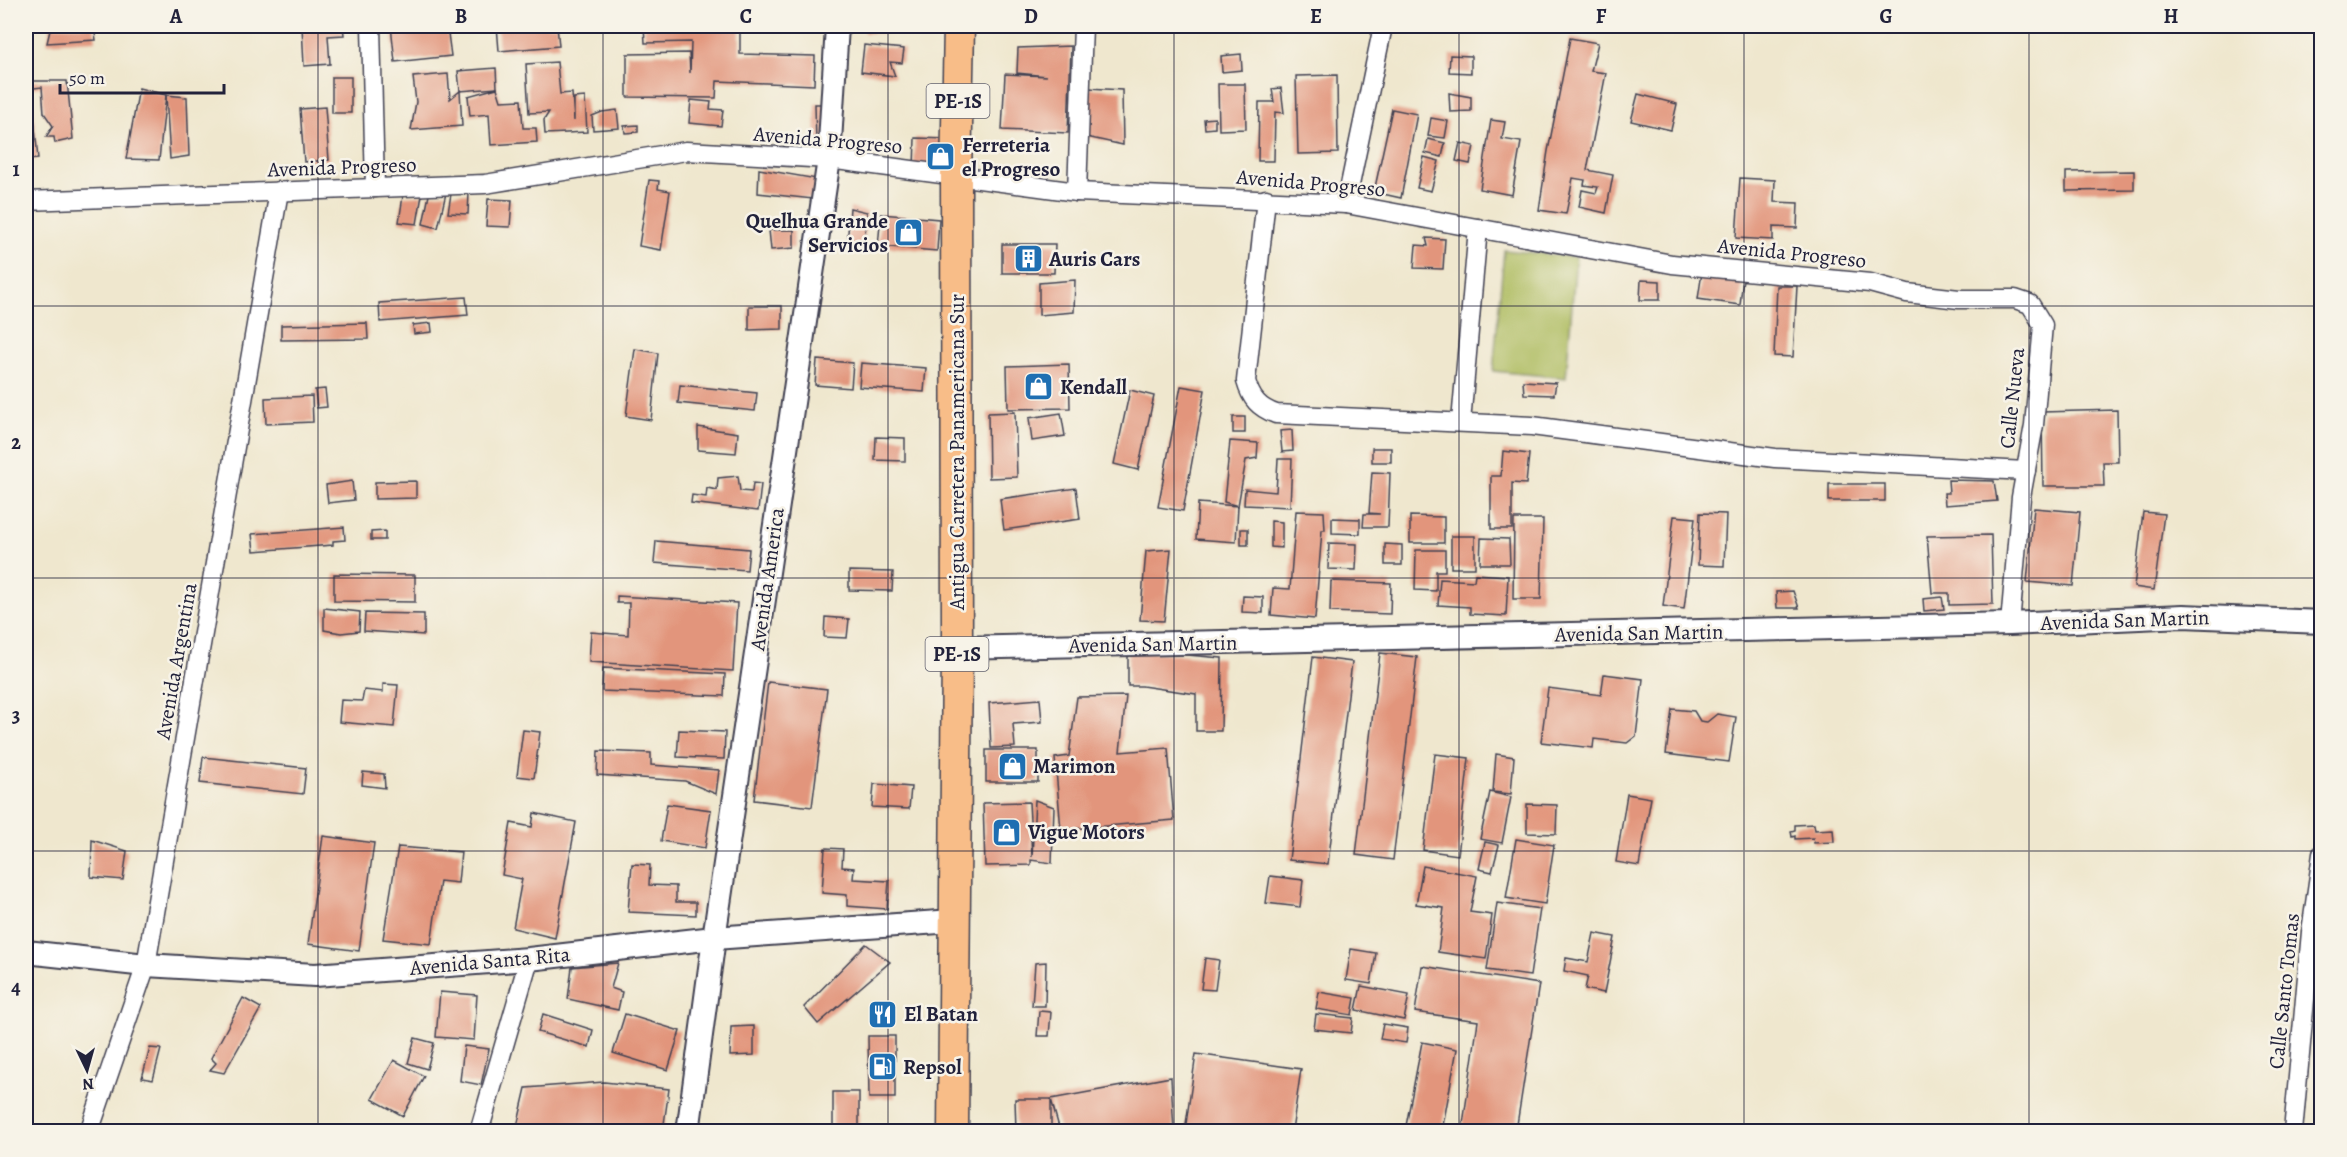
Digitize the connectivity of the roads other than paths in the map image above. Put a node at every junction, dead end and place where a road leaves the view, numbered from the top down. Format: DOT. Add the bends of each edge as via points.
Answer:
graph roads {
  1 [pos="371,26"];
  2 [pos="837,26"];
  3 [pos="959,26"];
  4 [pos="1083,26"];
  5 [pos="1383,26"];
  6 [pos="829,159"];
  7 [pos="956,176"];
  8 [pos="375,188"];
  9 [pos="279,192"];
  10 [pos="1077,192"];
  11 [pos="1266,200"];
  12 [pos="26,201"];
  13 [pos="1346,204"];
  14 [pos="1478,228"];
  15 [pos="1907,293"];
  16 [pos="1461,422"];
  17 [pos="2026,471"];
  18 [pos="2322,622"];
  19 [pos="2010,624"];
  20 [pos="957,648"];
  21 [pos="2322,855"];
  22 [pos="953,921"];
  23 [pos="714,938"];
  24 [pos="26,952"];
  25 [pos="529,959"];
  26 [pos="146,965"];
  27 [pos="89,1131"];
  28 [pos="479,1131"];
  29 [pos="688,1131"];
  30 [pos="953,1131"];
  31 [pos="2293,1131"];
  1 -- 8 [label="street"];
  2 -- 6 [label="street, Avenida America"];
  3 -- 7 [label="highway, Antigua Carretera Panamericana Sur / PE-1S"];
  4 -- 10 [label="street"];
  5 -- 13 [label="street"];
  6 -- 7 [label="street, Avenida Progreso"];
  6 -- 8 [label="street, Avenida Progreso" via="686,151 484,184"];
  6 -- 23 [label="street, Avenida America"];
  7 -- 10 [label="street, Avenida Progreso"];
  7 -- 20 [label="highway, Antigua Carretera Panamericana Sur / PE-1S"];
  8 -- 9 [label="street, Avenida Progreso"];
  9 -- 12 [label="street, Avenida Progreso"];
  9 -- 26 [label="street, Avenida Argentina"];
  10 -- 11 [label="street, Avenida Progreso"];
  11 -- 13 [label="street, Avenida Progreso"];
  11 -- 16 [label="street" via="1246,381 1256,403 1276,414"];
  13 -- 14 [label="street, Avenida Progreso"];
  14 -- 15 [label="street, Avenida Progreso" via="1672,264 1870,283"];
  14 -- 16 [label="street"];
  15 -- 17 [label="street, Calle Nueva" via="1959,299 2015,299 2030,304 2043,325"];
  16 -- 17 [label="street" via="1532,426 1775,458"];
  17 -- 19 [label="street, Calle Nueva"];
  18 -- 19 [label="street, Avenida San Martin" via="2183,616"];
  19 -- 20 [label="street, Avenida San Martin"];
  20 -- 22 [label="highway, Antigua Carretera Panamericana Sur / PE-1S"];
  21 -- 31 [label="street, Calle Santo Tomas"];
  22 -- 23 [label="street, Avenida Santa Rita"];
  22 -- 30 [label="highway, Antigua Carretera Panamericana Sur / PE-1S"];
  23 -- 25 [label="street, Avenida Santa Rita"];
  23 -- 29 [label="street, Avenida America"];
  24 -- 26 [label="street, Avenida Santa Rita"];
  25 -- 26 [label="street, Avenida Santa Rita" via="315,975"];
  25 -- 28 [label="street"];
  26 -- 27 [label="street, Avenida Argentina"];
}
